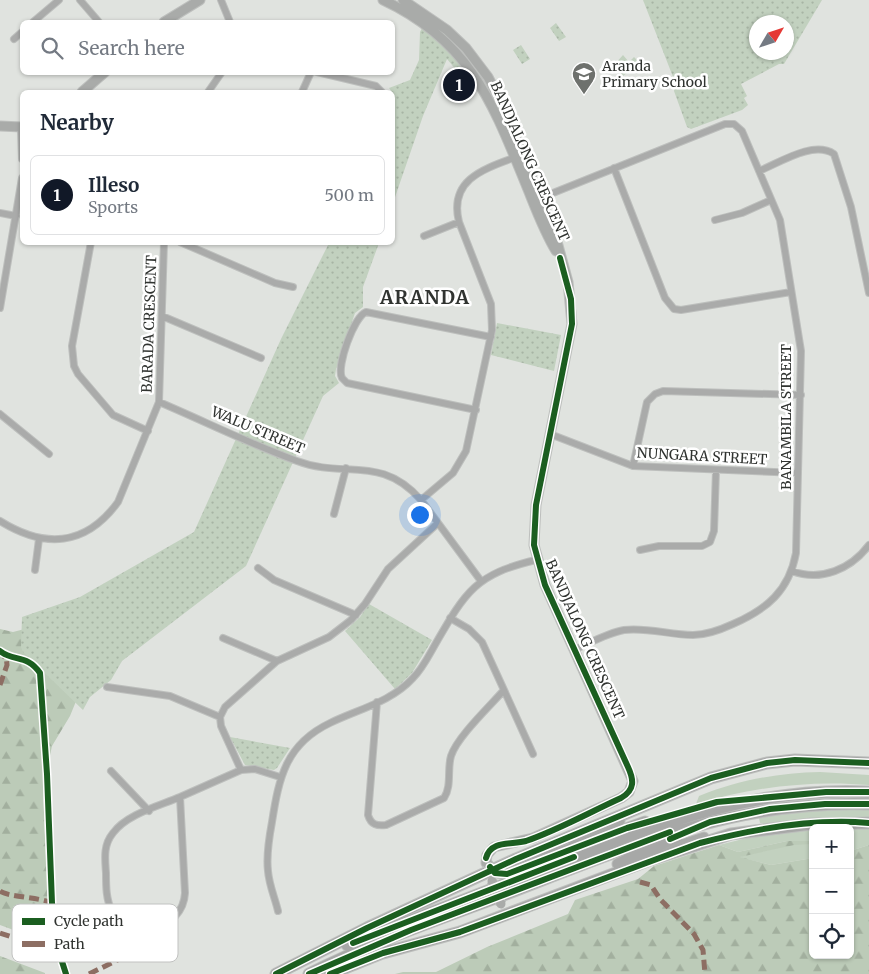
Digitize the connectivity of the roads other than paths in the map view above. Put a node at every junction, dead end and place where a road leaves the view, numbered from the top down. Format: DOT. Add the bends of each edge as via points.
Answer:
graph roads {
  1 [pos="59,0"];
  2 [pos="80,0"];
  3 [pos="200,0"];
  4 [pos="222,0"];
  5 [pos="403,0"];
  6 [pos="389,1"];
  7 [pos="35,20"];
  8 [pos="97,20"];
  9 [pos="167,20"];
  10 [pos="229,20"];
  11 [pos="20,34"];
  12 [pos="444,34"];
  13 [pos="14,39"];
  14 [pos="102,75"];
  15 [pos="220,75"];
  16 [pos="310,75"];
  17 [pos="329,75"];
  18 [pos="84,90"];
  19 [pos="209,90"];
  20 [pos="303,90"];
  21 [pos="379,90"];
  22 [pos="0,126"];
  23 [pos="20,127"];
  24 [pos="518,156"];
  25 [pos="614,168"];
  26 [pos="759,171"];
  27 [pos="20,191"];
  28 [pos="536,199"];
  29 [pos="771,200"];
  30 [pos="0,213"];
  31 [pos="16,216"];
  32 [pos="715,220"];
  33 [pos="459,222"];
  34 [pos="424,236"];
  35 [pos="90,245"];
  36 [pos="164,245"];
  37 [pos="187,245"];
  38 [pos="293,287"];
  39 [pos="791,292"];
  40 [pos="869,293"];
  41 [pos="1,295"];
  42 [pos="0,308"];
  43 [pos="162,316"];
  44 [pos="491,336"];
  45 [pos="261,358"];
  46 [pos="801,395"];
  47 [pos="159,402"];
  48 [pos="476,410"];
  49 [pos="0,414"];
  50 [pos="148,431"];
  51 [pos="550,434"];
  52 [pos="49,454"];
  53 [pos="633,466"];
  54 [pos="346,468"];
  55 [pos="716,470"];
  56 [pos="798,473"];
  57 [pos="421,500"];
  58 [pos="334,514"];
  59 [pos="0,521"];
  60 [pos="438,523"];
  61 [pos="40,539"];
  62 [pos="869,545"];
  63 [pos="640,550"];
  64 [pos="536,560"];
  65 [pos="258,568"];
  66 [pos="35,570"];
  67 [pos="792,571"];
  68 [pos="481,581"];
  69 [pos="356,615"];
  70 [pos="450,618"];
  71 [pos="223,638"];
  72 [pos="574,650"];
  73 [pos="277,661"];
  74 [pos="107,687"];
  75 [pos="504,690"];
  76 [pos="377,702"];
  77 [pos="220,716"];
  78 [pos="534,754"];
  79 [pos="868,763"];
  80 [pos="241,770"];
  81 [pos="111,771"];
  82 [pos="280,777"];
  83 [pos="711,778"];
  84 [pos="869,792"];
  85 [pos="180,797"];
  86 [pos="740,802"];
  87 [pos="869,804"];
  88 [pos="149,811"];
  89 [pos="710,822"];
  90 [pos="869,823"];
  91 [pos="731,834"];
  92 [pos="537,861"];
  93 [pos="493,876"];
  94 [pos="577,882"];
  95 [pos="110,904"];
  96 [pos="501,904"];
  97 [pos="278,911"];
  98 [pos="178,912"];
  99 [pos="383,953"];
  100 [pos="276,974"];
  101 [pos="285,974"];
  102 [pos="309,974"];
  103 [pos="330,974"];
  1 -- 7 [label="street"];
  2 -- 8 [label="street"];
  3 -- 9 [label="street"];
  4 -- 10 [label="street"];
  5 -- 12 [label="street, BANDJALONG CRESCENT"];
  6 -- 12 [label="street, BANDJALONG CRESCENT"];
  11 -- 13 [label="street"];
  12 -- 24 [label="street, BANDJALONG CRESCENT" via="455,44 484,89"];
  14 -- 18 [label="street"];
  15 -- 19 [label="street"];
  16 -- 20 [label="street"];
  17 -- 21 [label="street"];
  22 -- 23 [label="street"];
  24 -- 28 [label="street, BANDJALONG CRESCENT"];
  24 -- 33 [label="street" via="481,171 466,184 457,205"];
  25 -- 26 [label="street, BANAMBILA STREET" via="730,124 740,128"];
  25 -- 28 [label="street, BANAMBILA STREET"];
  25 -- 39 [label="street" via="665,298 674,308 681,310"];
  26 -- 29 [label="street, BANAMBILA STREET"];
  26 -- 40 [label="street" via="815,149 834,154 851,207"];
  27 -- 31 [label="street"];
  28 -- 51 [label="street, BANDJALONG CRESCENT" via="549,241 560,258 571,298 572,324"];
  29 -- 32 [label="street"];
  29 -- 39 [label="street, BANAMBILA STREET" via="780,220"];
  30 -- 31 [label="street"];
  31 -- 41 [label="street"];
  33 -- 34 [label="street"];
  33 -- 44 [label="street" via="491,304"];
  35 -- 50 [label="street" via="72,346 74,366 114,415"];
  36 -- 43 [label="street, BARADA CRESCENT"];
  37 -- 38 [label="street" via="275,283"];
  39 -- 46 [label="street, BANAMBILA STREET" via="801,351"];
  41 -- 42 [label="street"];
  43 -- 45 [label="street"];
  43 -- 47 [label="street, BARADA CRESCENT"];
  44 -- 48 [label="street"];
  44 -- 48 [label="street" via="366,312 356,320 340,366 342,378 347,383"];
  46 -- 53 [label="street" via="663,391 655,394 646,407"];
  46 -- 56 [label="street, BANAMBILA STREET"];
  47 -- 50 [label="street, BARADA CRESCENT"];
  47 -- 54 [label="street, WALU STREET" via="296,461"];
  48 -- 57 [label="street" via="461,462 444,482"];
  49 -- 52 [label="street"];
  50 -- 61 [label="street, BARADA CRESCENT" via="124,490 110,513 77,536"];
  51 -- 53 [label="street, NUNGARA STREET"];
  51 -- 64 [label="street, BANDJALONG CRESCENT" via="534,521"];
  53 -- 55 [label="street, NUNGARA STREET"];
  54 -- 57 [label="street, WALU STREET" via="377,471 390,476"];
  54 -- 58 [label="street"];
  55 -- 56 [label="street, NUNGARA STREET"];
  55 -- 63 [label="street" via="714,531 710,542 702,546 659,546"];
  56 -- 67 [label="street, BANAMBILA STREET" via="796,553"];
  57 -- 60 [label="street, WALU STREET"];
  59 -- 61 [label="street, BARADA CRESCENT" via="20,533"];
  60 -- 68 [label="street, WALU STREET"];
  60 -- 69 [label="street" via="388,569"];
  61 -- 66 [label="street"];
  62 -- 67 [label="street" via="857,559 836,571 814,575"];
  64 -- 68 [label="street" via="508,567"];
  64 -- 72 [label="street, BANDJALONG CRESCENT"];
  65 -- 69 [label="street" via="274,580"];
  67 -- 72 [label="street, BANAMBILA STREET" via="780,593 767,606 719,630 694,635 623,630"];
  68 -- 70 [label="street" via="463,598"];
  69 -- 73 [label="street" via="329,637"];
  70 -- 75 [label="street" via="482,642"];
  70 -- 76 [label="street" via="417,673 403,687"];
  71 -- 73 [label="street"];
  72 -- 93 [label="street, BANDJALONG CRESCENT, bridge" via="630,771 632,788 621,798 533,838 494,847 487,855"];
  73 -- 77 [label="street" via="225,706"];
  74 -- 77 [label="street" via="170,696"];
  75 -- 76 [label="street" via="454,749 444,798 378,826 370,821 368,815"];
  75 -- 78 [label="street"];
  76 -- 82 [label="street" via="331,722 307,737 293,753"];
  77 -- 80 [label="street" via="221,726"];
  79 -- 83 [label="highway" via="795,760 767,763"];
  80 -- 82 [label="street" via="255,769"];
  80 -- 85 [label="street"];
  81 -- 88 [label="street"];
  82 -- 97 [label="street" via="267,863"];
  83 -- 92 [label="street"];
  83 -- 100 [label="highway" via="510,862"];
  84 -- 86 [label="highway" via="794,794"];
  85 -- 88 [label="street"];
  85 -- 98 [label="street" via="185,897"];
  86 -- 92 [label="highway" via="717,802 648,821"];
  86 -- 101 [label="highway" via="643,830 339,948"];
  87 -- 89 [label="highway" via="785,806"];
  88 -- 95 [label="street" via="120,826 108,841 105,854"];
  89 -- 94 [label="highway"];
  89 -- 102 [label="highway" via="638,842 377,944"];
  90 -- 91 [label="highway" via="811,824"];
  91 -- 94 [label="street" via="720,832 678,845"];
  91 -- 99 [label="highway" via="650,860 460,932"];
  92 -- 93 [label="street" via="507,874"];
  93 -- 96 [label="street, BANDJALONG CRESCENT, bridge"];
  94 -- 96 [label="street" via="512,908"];
  96 -- 99 [label="highway" via="496,912 460,929"];
  99 -- 103 [label="highway"];
}
